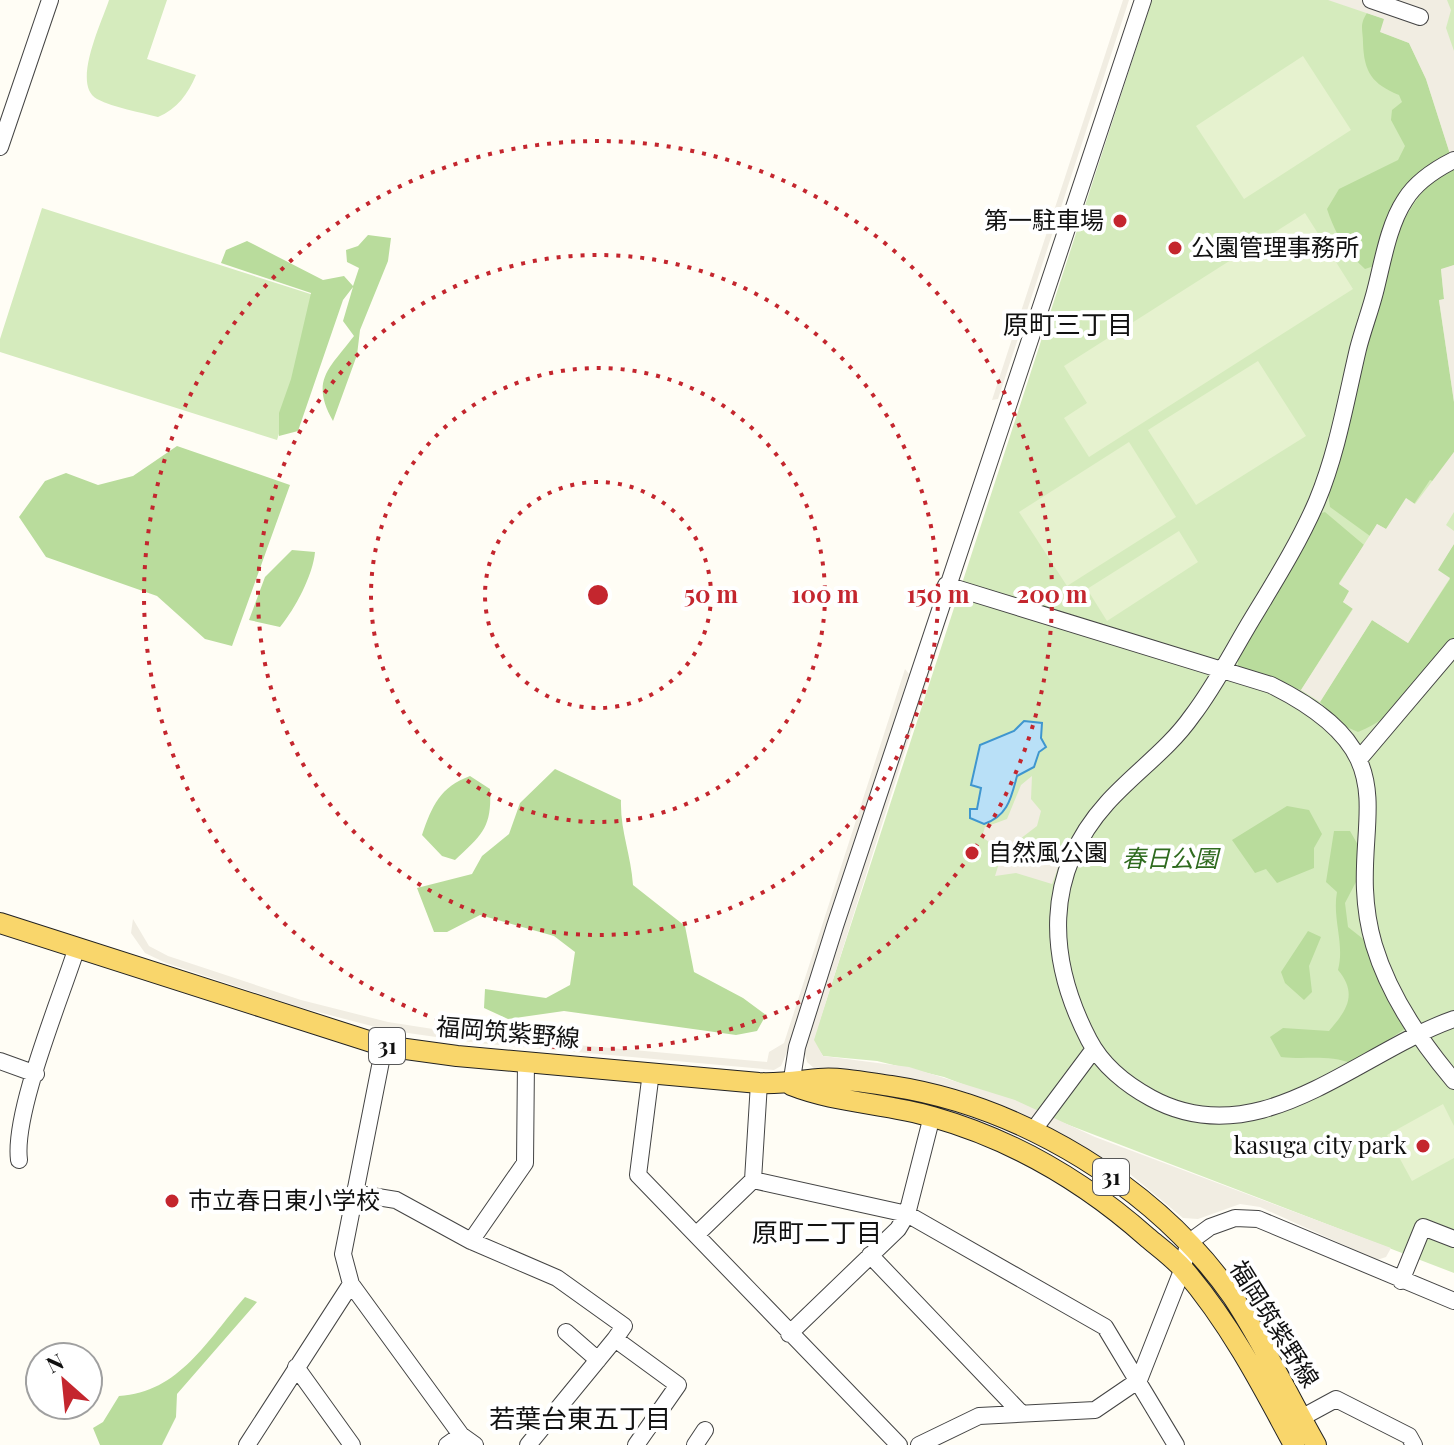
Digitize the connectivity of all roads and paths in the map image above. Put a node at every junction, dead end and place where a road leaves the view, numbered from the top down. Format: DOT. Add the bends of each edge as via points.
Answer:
graph roads {
  1 [pos="50,0"];
  2 [pos="1143,0"];
  3 [pos="1371,0"];
  4 [pos="1420,17"];
  5 [pos="0,147"];
  6 [pos="1454,160"];
  7 [pos="946,585"];
  8 [pos="1454,647"];
  9 [pos="1223,671"];
  10 [pos="1360,758"];
  11 [pos="0,923"];
  12 [pos="76,950"];
  13 [pos="1454,1019"];
  14 [pos="1416,1035"];
  15 [pos="384,1046"];
  16 [pos="1094,1049"];
  17 [pos="0,1061"];
  18 [pos="526,1061"];
  19 [pos="651,1072"];
  20 [pos="1451,1073"];
  21 [pos="36,1074"];
  22 [pos="759,1083"];
  23 [pos="791,1085"];
  24 [pos="932,1116"];
  25 [pos="1032,1132"];
  26 [pos="19,1160"];
  27 [pos="753,1180"];
  28 [pos="353,1193"];
  29 [pos="907,1214"];
  30 [pos="1454,1219"];
  31 [pos="696,1235"];
  32 [pos="1452,1238"];
  33 [pos="471,1241"];
  34 [pos="1188,1243"];
  35 [pos="870,1255"];
  36 [pos="1183,1268"];
  37 [pos="1401,1281"];
  38 [pos="351,1284"];
  39 [pos="1454,1301"];
  40 [pos="566,1332"];
  41 [pos="789,1334"];
  42 [pos="615,1339"];
  43 [pos="598,1360"];
  44 [pos="296,1367"];
  45 [pos="1139,1380"];
  46 [pos="1020,1412"];
  47 [pos="1301,1418"];
  48 [pos="705,1430"];
  49 [pos="461,1442"];
  50 [pos="247,1445"];
  51 [pos="352,1445"];
  52 [pos="528,1445"];
  53 [pos="636,1445"];
  54 [pos="695,1445"];
  55 [pos="899,1445"];
  56 [pos="919,1445"];
  57 [pos="1176,1445"];
  58 [pos="1294,1445"];
  59 [pos="1316,1445"];
  60 [pos="1414,1445"];
  1 -- 5 [label="street"];
  2 -- 7 [label="street"];
  3 -- 4 [label="street"];
  6 -- 9 [label="street" via="1434,170 1405,200 1382,259 1317,501"];
  7 -- 9 [label="street"];
  7 -- 23 [label="street" via="797,1047"];
  8 -- 10 [label="street"];
  9 -- 10 [label="street" via="1271,685 1307,703"];
  9 -- 16 [label="street" via="1192,717 1105,805 1067,866 1056,925 1072,1007"];
  10 -- 14 [label="street" via="1370,802 1366,893 1374,945"];
  11 -- 12 [label="main road, 福岡筑紫野線 / 31"];
  12 -- 15 [label="main road, 福岡筑紫野線 / 31"];
  12 -- 21 [label="street"];
  13 -- 14 [label="street"];
  14 -- 16 [label="street" via="1293,1101 1225,1115 1163,1105 1138,1091"];
  14 -- 20 [label="street"];
  15 -- 18 [label="main road, 福岡筑紫野線 / 31"];
  15 -- 28 [label="street"];
  16 -- 25 [label="street"];
  17 -- 21 [label="street"];
  18 -- 19 [label="main road, 福岡筑紫野線 / 31"];
  18 -- 33 [label="street" via="525,1163"];
  19 -- 22 [label="main road, 福岡筑紫野線 / 31"];
  19 -- 31 [label="street" via="638,1175"];
  21 -- 26 [label="street" via="22,1113"];
  22 -- 23 [label="main road, 福岡筑紫野線 / 31"];
  22 -- 27 [label="street"];
  23 -- 24 [label="main road, 福岡筑紫野線 / 31" via="815,1095"];
  23 -- 25 [label="main road, 福岡筑紫野線 / 31" via="820,1078 893,1087 947,1100"];
  24 -- 29 [label="street"];
  24 -- 36 [label="main road, 福岡筑紫野線 / 31" via="1021,1150 1064,1174 1113,1207"];
  25 -- 34 [label="main road, 福岡筑紫野線 / 31" via="1095,1164"];
  27 -- 29 [label="street"];
  27 -- 31 [label="street"];
  28 -- 33 [label="street" via="396,1200"];
  28 -- 38 [label="street" via="343,1254"];
  29 -- 35 [label="street"];
  29 -- 45 [label="street" via="1105,1327"];
  30 -- 32 [label="street"];
  31 -- 41 [label="street"];
  32 -- 37 [label="street" via="1423,1227"];
  33 -- 42 [label="street" via="557,1278 624,1326"];
  34 -- 36 [label="street"];
  34 -- 37 [label="street" via="1235,1218 1258,1219"];
  34 -- 47 [label="main road, 福岡筑紫野線 / 31" via="1238,1307"];
  35 -- 41 [label="street"];
  35 -- 46 [label="street"];
  36 -- 45 [label="street"];
  36 -- 58 [label="main road, 福岡筑紫野線 / 31" via="1233,1338"];
  37 -- 39 [label="street"];
  38 -- 44 [label="street"];
  38 -- 49 [label="street"];
  40 -- 43 [label="street"];
  41 -- 55 [label="street"];
  42 -- 43 [label="street"];
  42 -- 53 [label="street" via="678,1385"];
  43 -- 52 [label="street"];
  44 -- 50 [label="street"];
  44 -- 51 [label="street"];
  45 -- 46 [label="street" via="1095,1410"];
  45 -- 57 [label="street"];
  46 -- 56 [label="street" via="979,1416"];
  47 -- 59 [label="main road, 福岡筑紫野線 / 31"];
  47 -- 60 [label="street" via="1336,1399 1409,1436"];
  48 -- 54 [label="street"];
}
